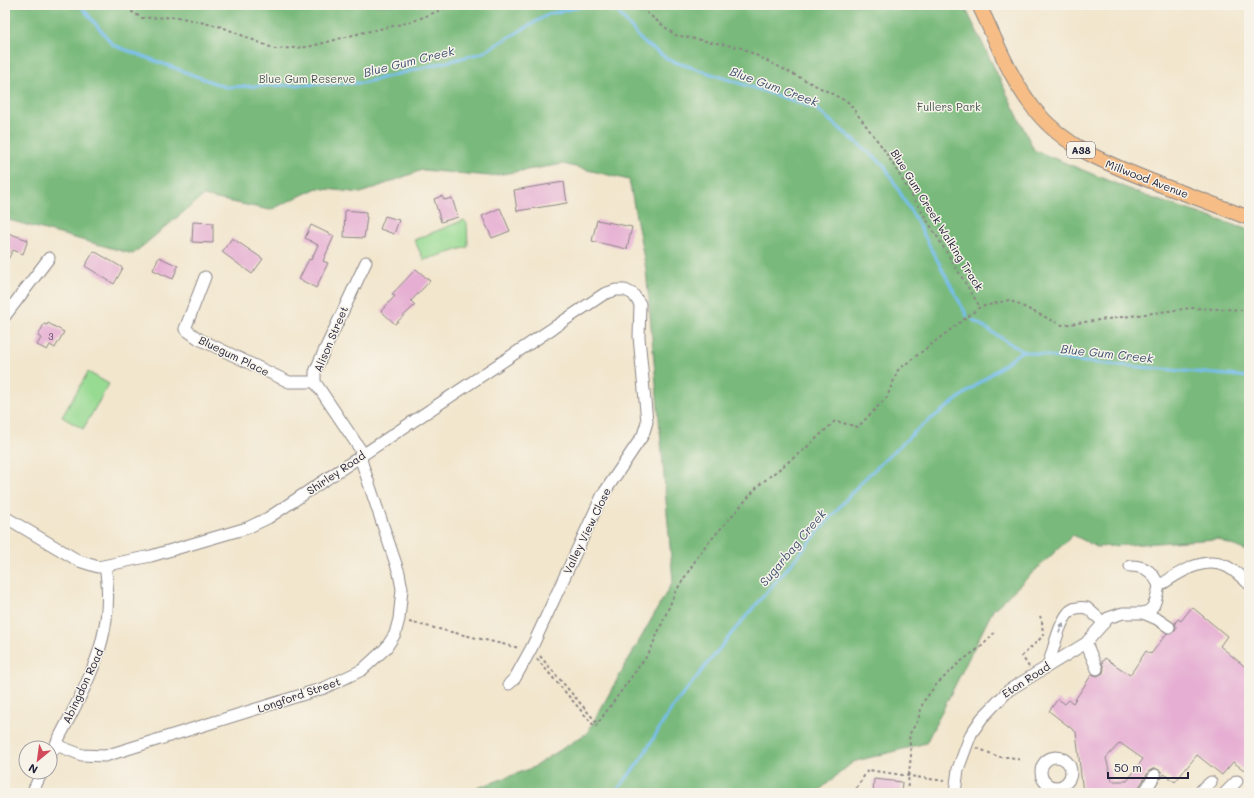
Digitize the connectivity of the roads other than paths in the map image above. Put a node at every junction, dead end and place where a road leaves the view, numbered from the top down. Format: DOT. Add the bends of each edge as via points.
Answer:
graph roads {
  1 [pos="979,5"];
  2 [pos="1249,218"];
  3 [pos="49,258"];
  4 [pos="366,262"];
  5 [pos="205,277"];
  6 [pos="640,304"];
  7 [pos="5,316"];
  8 [pos="315,382"];
  9 [pos="361,456"];
  10 [pos="5,517"];
  11 [pos="105,566"];
  12 [pos="1130,566"];
  13 [pos="1249,584"];
  14 [pos="1159,586"];
  15 [pos="1143,613"];
  16 [pos="1104,623"];
  17 [pos="1169,627"];
  18 [pos="1086,643"];
  19 [pos="1048,665"];
  20 [pos="1097,668"];
  21 [pos="509,684"];
  22 [pos="58,741"];
  23 [pos="58,746"];
  24 [pos="1155,775"];
  25 [pos="38,780"];
  26 [pos="1237,781"];
  27 [pos="1211,782"];
  28 [pos="32,793"];
  29 [pos="955,793"];
  30 [pos="1144,793"];
  31 [pos="1198,793"];
  32 [pos="1225,793"];
  1 -- 2 [label="main road, Millwood Avenue / A38" via="1025,97 1044,121 1067,141 1102,162"];
  3 -- 7 [label="street"];
  4 -- 8 [label="street, Alison Street" via="320,360 315,372"];
  5 -- 8 [label="street, Bluegum Place" via="185,330 289,382"];
  6 -- 9 [label="street, Shirley Road" via="633,294 625,290 604,294"];
  6 -- 21 [label="street, Valley View Close" via="639,337 647,408 643,436 602,496 531,649"];
  8 -- 9 [label="street, Alison Street" via="360,449"];
  9 -- 11 [label="street, Shirley Road" via="257,524 151,556"];
  9 -- 23 [label="street, Longford Street" via="399,573 402,602 395,634 368,666 344,680 302,696 105,756 82,755"];
  10 -- 11 [label="street, Shirley Road" via="85,564"];
  11 -- 22 [label="street, Abingdon Road" via="108,600 102,648"];
  12 -- 14 [label="street" via="1138,566 1151,572"];
  13 -- 14 [label="street" via="1224,565 1208,562 1174,576"];
  14 -- 15 [label="street" via="1154,605 1151,610"];
  15 -- 16 [label="street, Eton Road" via="1123,613 1108,618"];
  15 -- 17 [label="street, Eton Road"];
  16 -- 18 [label="street, Eton Road"];
  19 -- 16 [label="street, one-way" via="1061,627 1074,608 1087,608"];
  18 -- 19 [label="street, Eton Road"];
  18 -- 20 [label="street"];
  19 -- 29 [label="street, Eton Road" via="1008,690 982,718 967,744 958,769"];
  24 -- 30 [label="street"];
  25 -- 28 [label="street"];
  26 -- 32 [label="street"];
  27 -- 31 [label="street"];
}
